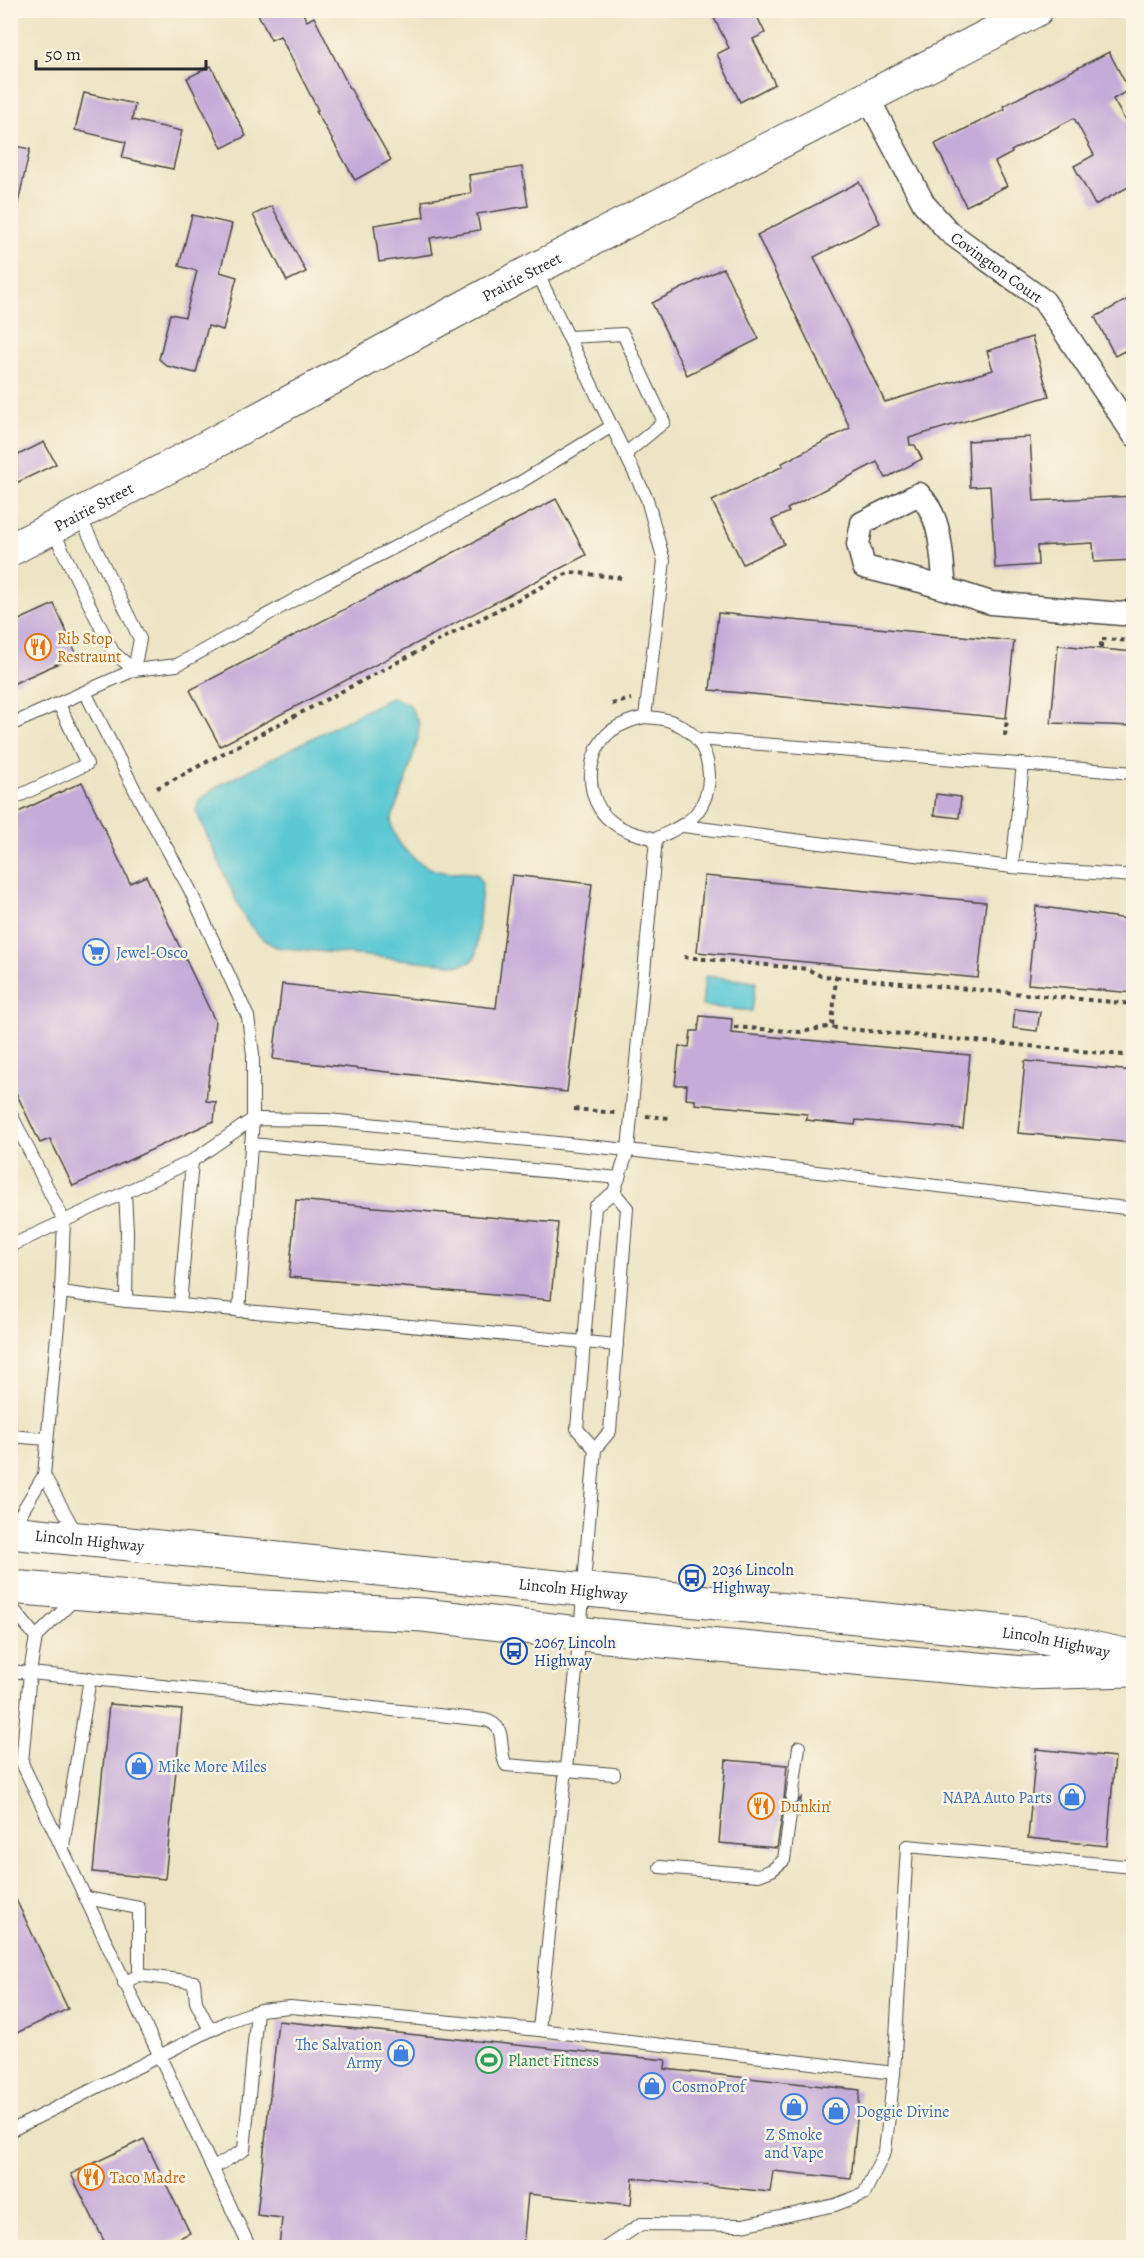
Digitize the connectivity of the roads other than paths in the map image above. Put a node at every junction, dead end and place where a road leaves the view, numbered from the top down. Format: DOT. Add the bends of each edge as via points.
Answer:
graph roads {
  1 [pos="1037,10"];
  2 [pos="867,96"];
  3 [pos="536,268"];
  4 [pos="569,337"];
  5 [pos="612,426"];
  6 [pos="1134,435"];
  7 [pos="625,454"];
  8 [pos="65,522"];
  9 [pos="10,550"];
  10 [pos="945,588"];
  11 [pos="1134,611"];
  12 [pos="134,670"];
  13 [pos="86,692"];
  14 [pos="59,704"];
  15 [pos="645,717"];
  16 [pos="10,725"];
  17 [pos="697,740"];
  18 [pos="1023,764"];
  19 [pos="1134,773"];
  20 [pos="10,800"];
  21 [pos="683,826"];
  22 [pos="656,839"];
  23 [pos="1012,867"];
  24 [pos="1134,876"];
  25 [pos="10,1112"];
  26 [pos="253,1119"];
  27 [pos="251,1144"];
  28 [pos="628,1150"];
  29 [pos="192,1161"];
  30 [pos="619,1178"];
  31 [pos="125,1192"];
  32 [pos="614,1192"];
  33 [pos="1134,1209"];
  34 [pos="64,1221"];
  35 [pos="10,1246"];
  36 [pos="61,1292"];
  37 [pos="126,1301"];
  38 [pos="180,1305"];
  39 [pos="239,1311"];
  40 [pos="585,1342"];
  41 [pos="617,1346"];
  42 [pos="10,1436"];
  43 [pos="47,1439"];
  44 [pos="595,1449"];
  45 [pos="44,1474"];
  46 [pos="10,1531"];
  47 [pos="79,1538"];
  48 [pos="10,1587"];
  49 [pos="583,1590"];
  50 [pos="80,1594"];
  51 [pos="10,1605"];
  52 [pos="579,1633"];
  53 [pos="36,1637"];
  54 [pos="1134,1657"];
  55 [pos="1134,1670"];
  56 [pos="10,1671"];
  57 [pos="30,1672"];
  58 [pos="90,1678"];
  59 [pos="799,1747"];
  60 [pos="16,1766"];
  61 [pos="565,1770"];
  62 [pos="614,1774"];
  63 [pos="792,1798"];
  64 [pos="790,1815"];
  65 [pos="63,1846"];
  66 [pos="660,1867"];
  67 [pos="1134,1867"];
  68 [pos="86,1898"];
  69 [pos="139,1975"];
  70 [pos="124,1983"];
  71 [pos="257,2011"];
  72 [pos="210,2030"];
  73 [pos="539,2030"];
  74 [pos="160,2056"];
  75 [pos="894,2073"];
  76 [pos="10,2131"];
  77 [pos="213,2168"];
  78 [pos="250,2247"];
  79 [pos="605,2247"];
  1 -- 2 [label="street, Prairie Street"];
  2 -- 3 [label="street, Prairie Street"];
  2 -- 6 [label="street, Covington Court" via="924,204 950,232 1044,301"];
  3 -- 4 [label="lane"];
  3 -- 8 [label="street, Prairie Street"];
  4 -- 5 [label="lane"];
  4 -- 7 [label="lane" via="622,334 664,422"];
  5 -- 7 [label="lane"];
  5 -- 12 [label="lane" via="516,485 321,585 177,665"];
  7 -- 15 [label="lane" via="647,499 664,561"];
  8 -- 9 [label="street, Prairie Street"];
  8 -- 12 [label="lane" via="113,652"];
  8 -- 12 [label="lane" via="140,639"];
  10 -- 10 [label="street" via="864,567 858,544 862,523 919,494 930,506 938,525"];
  10 -- 11 [label="street" via="991,603 1122,614"];
  12 -- 13 [label="lane"];
  13 -- 14 [label="lane"];
  13 -- 26 [label="lane" via="189,888 248,1017 253,1054"];
  14 -- 16 [label="lane"];
  14 -- 20 [label="lane" via="87,764"];
  15 -- 17 [label="lane" via="665,718 683,726"];
  15 -- 22 [label="lane" via="610,732 597,748 591,786 598,805 610,820 626,831"];
  17 -- 18 [label="lane"];
  17 -- 21 [label="lane" via="710,776 697,813"];
  18 -- 19 [label="lane"];
  18 -- 23 [label="lane"];
  21 -- 22 [label="lane"];
  21 -- 23 [label="lane"];
  22 -- 28 [label="lane"];
  23 -- 24 [label="lane"];
  25 -- 34 [label="lane"];
  26 -- 27 [label="lane"];
  26 -- 28 [label="lane" via="328,1120"];
  26 -- 29 [label="lane"];
  27 -- 30 [label="lane"];
  27 -- 39 [label="lane"];
  28 -- 30 [label="lane"];
  28 -- 33 [label="lane"];
  29 -- 31 [label="lane"];
  29 -- 38 [label="lane"];
  30 -- 32 [label="lane"];
  31 -- 34 [label="lane"];
  31 -- 37 [label="lane"];
  32 -- 40 [label="lane" via="595,1207"];
  32 -- 41 [label="lane" via="627,1208"];
  34 -- 35 [label="lane"];
  34 -- 36 [label="lane"];
  36 -- 37 [label="lane"];
  36 -- 43 [label="lane"];
  37 -- 38 [label="lane"];
  38 -- 39 [label="lane"];
  39 -- 40 [label="lane"];
  40 -- 41 [label="lane"];
  40 -- 44 [label="lane" via="577,1429"];
  41 -- 44 [label="lane" via="610,1431"];
  42 -- 43 [label="lane"];
  43 -- 45 [label="lane"];
  44 -- 49 [label="lane"];
  45 -- 46 [label="lane"];
  45 -- 47 [label="lane"];
  46 -- 47 [label="main road, Lincoln Highway"];
  47 -- 49 [label="main road, Lincoln Highway"];
  48 -- 50 [label="main road, Lincoln Highway"];
  49 -- 52 [label="lane"];
  49 -- 54 [label="main road, Lincoln Highway" via="1026,1634"];
  50 -- 52 [label="main road, Lincoln Highway" via="423,1615"];
  50 -- 53 [label="lane"];
  51 -- 53 [label="lane"];
  52 -- 55 [label="main road, Lincoln Highway" via="1023,1673"];
  52 -- 61 [label="lane"];
  53 -- 57 [label="lane"];
  56 -- 57 [label="lane"];
  57 -- 58 [label="lane"];
  57 -- 60 [label="lane"];
  58 -- 61 [label="lane" via="485,1720 495,1724 501,1733 506,1764"];
  58 -- 65 [label="lane"];
  59 -- 63 [label="lane"];
  60 -- 65 [label="lane"];
  61 -- 62 [label="lane"];
  61 -- 73 [label="lane"];
  64 -- 66 [label="lane" via="784,1860 772,1870 759,1875"];
  65 -- 68 [label="lane"];
  67 -- 75 [label="lane" via="907,1846"];
  68 -- 69 [label="lane" via="139,1908"];
  68 -- 70 [label="lane"];
  69 -- 70 [label="lane"];
  69 -- 72 [label="lane" via="194,1982 196,2002"];
  70 -- 74 [label="lane"];
  71 -- 72 [label="lane"];
  71 -- 73 [label="lane" via="290,2007"];
  71 -- 77 [label="lane" via="244,2150"];
  72 -- 74 [label="lane"];
  73 -- 75 [label="lane"];
  74 -- 76 [label="lane"];
  74 -- 77 [label="lane"];
  75 -- 79 [label="lane" via="885,2151 864,2194 835,2205 743,2225 641,2224"];
  77 -- 78 [label="lane"];
}
